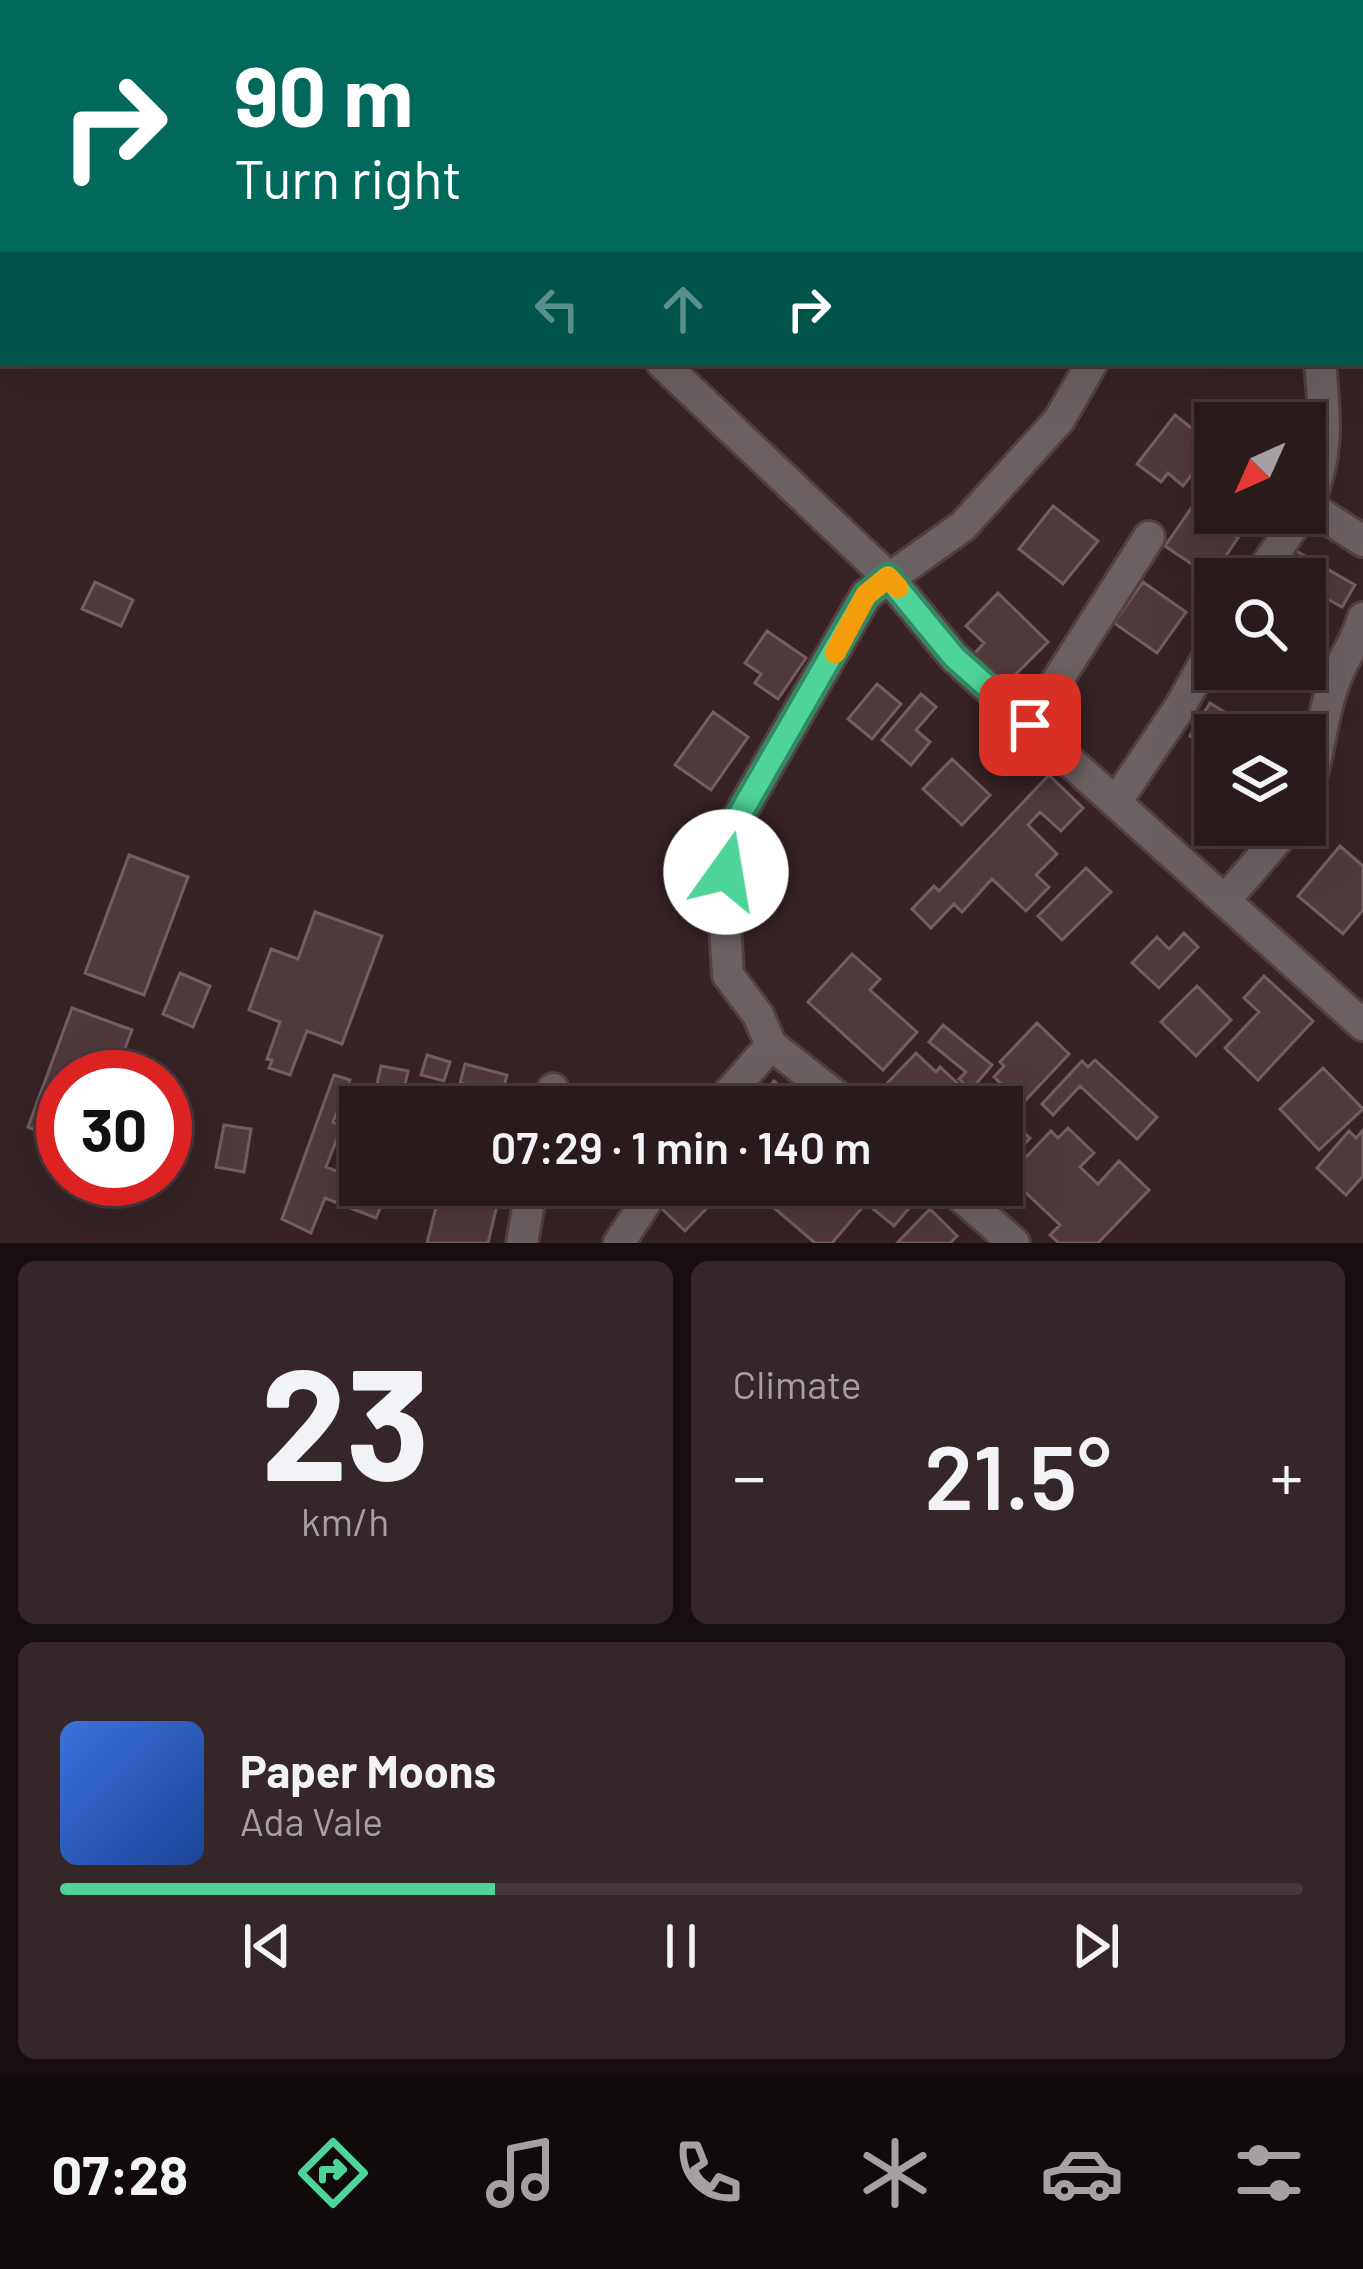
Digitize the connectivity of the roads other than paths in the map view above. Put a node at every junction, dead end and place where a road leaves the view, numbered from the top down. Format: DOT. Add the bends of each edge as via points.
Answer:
graph roads {
  1 [pos="665,366"];
  2 [pos="1090,366"];
  3 [pos="1319,366"];
  4 [pos="1324,402"];
  5 [pos="1326,521"];
  6 [pos="1149,537"];
  7 [pos="1363,542"];
  8 [pos="888,577"];
  9 [pos="1363,617"];
  10 [pos="1194,682"];
  11 [pos="1326,722"];
  12 [pos="1030,725"];
  13 [pos="1116,802"];
  14 [pos="1272,846"];
  15 [pos="1225,900"];
  16 [pos="1363,1025"];
  17 [pos="771,1046"];
  18 [pos="736,1086"];
  19 [pos="823,1086"];
  20 [pos="528,1206"];
  21 [pos="643,1206"];
  22 [pos="972,1206"];
  23 [pos="522,1243"];
  24 [pos="619,1243"];
  25 [pos="1014,1243"];
  1 -- 8 [label="street"];
  2 -- 8 [label="street" via="1059,420 964,526"];
  3 -- 4 [label="street"];
  5 -- 7 [label="street"];
  6 -- 12 [label="street"];
  8 -- 12 [label="street" via="954,657"];
  8 -- 17 [label="street" via="866,595 728,835 728,975"];
  9 -- 11 [label="street" via="1335,678"];
  10 -- 13 [label="street"];
  12 -- 13 [label="street"];
  13 -- 15 [label="street"];
  14 -- 15 [label="street"];
  15 -- 16 [label="street"];
  17 -- 18 [label="street"];
  17 -- 19 [label="street"];
  20 -- 23 [label="street"];
  21 -- 24 [label="street"];
  22 -- 25 [label="street"];
}
